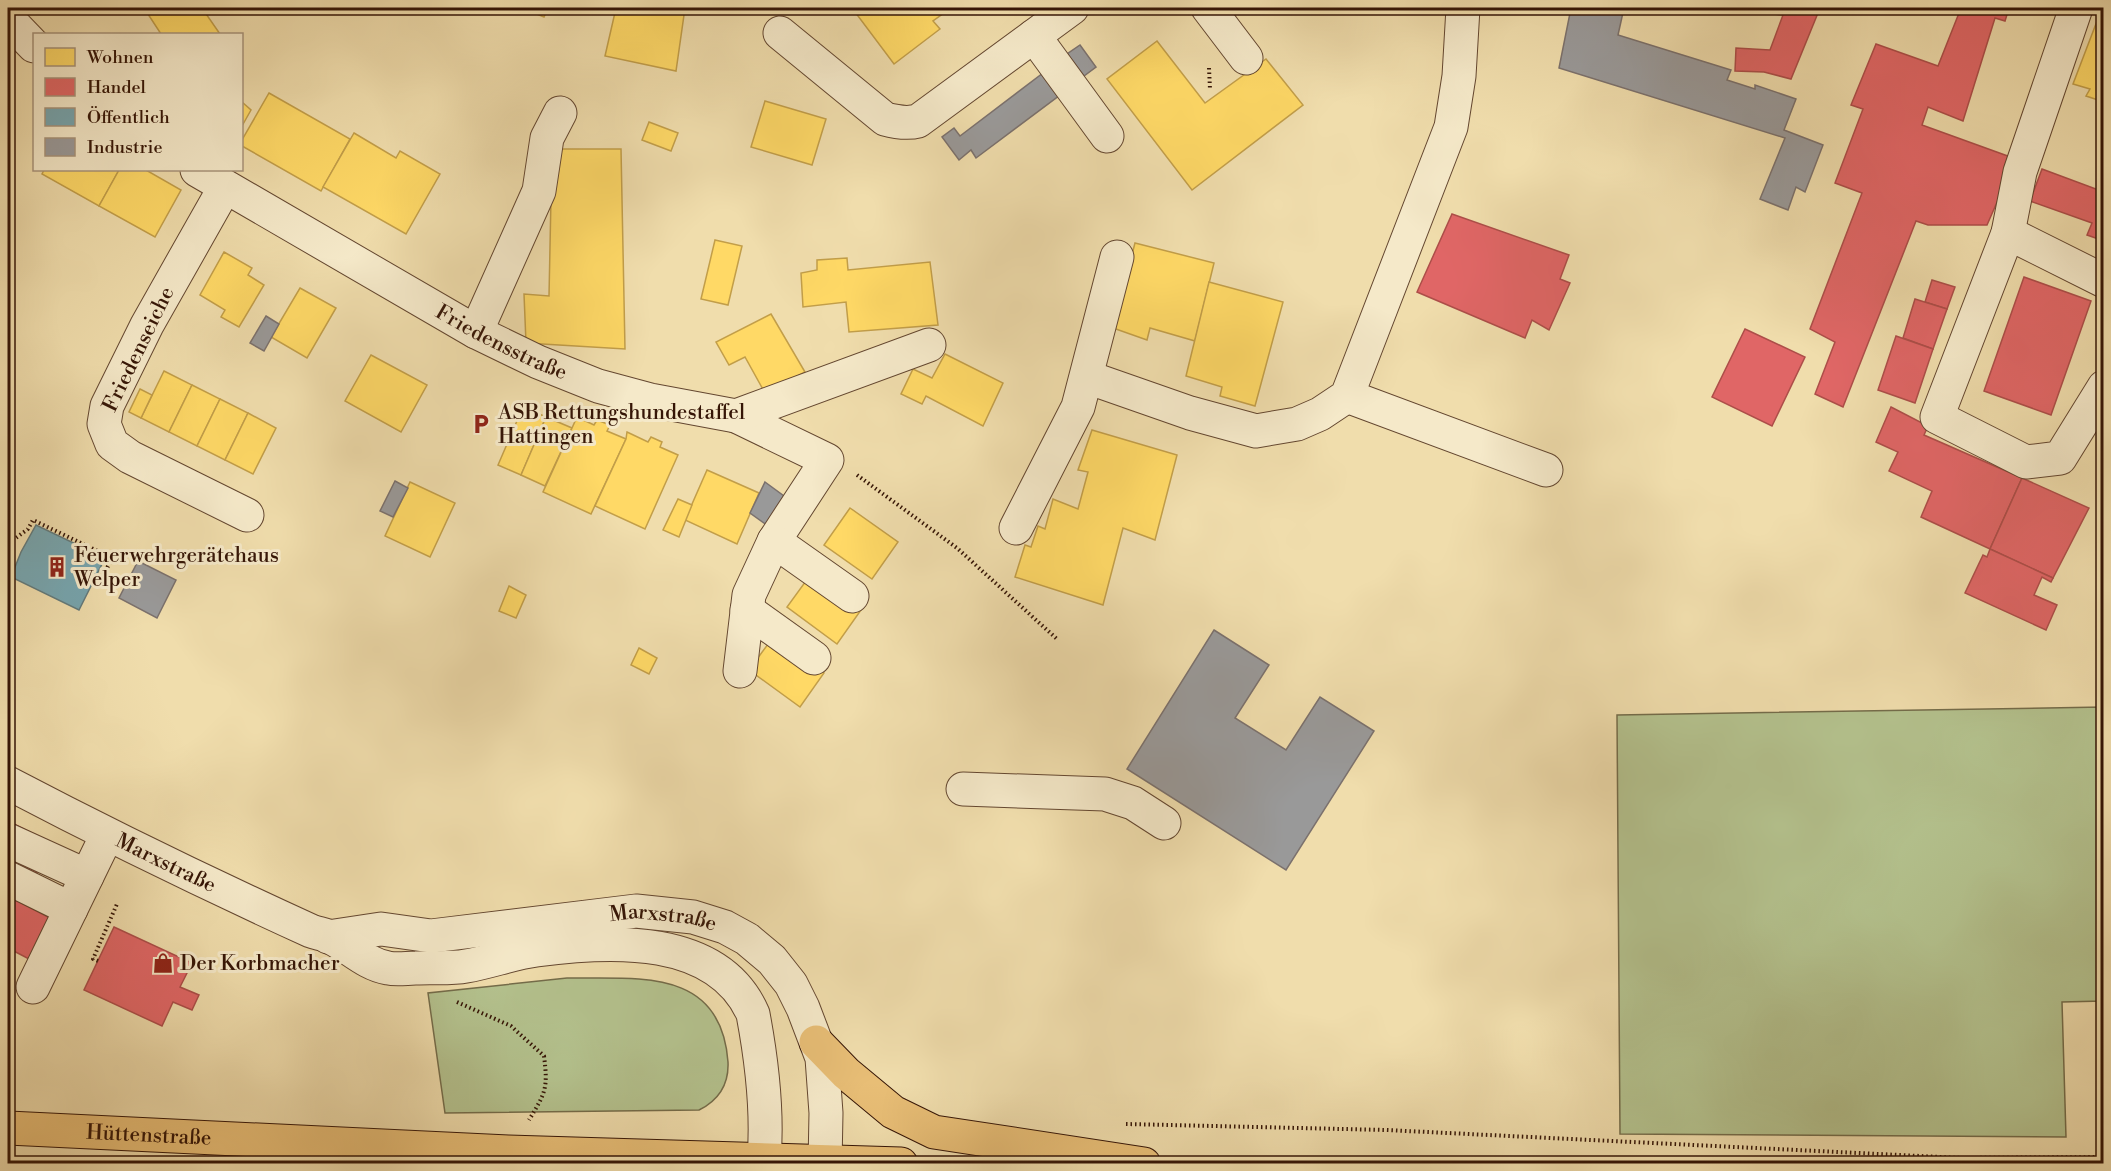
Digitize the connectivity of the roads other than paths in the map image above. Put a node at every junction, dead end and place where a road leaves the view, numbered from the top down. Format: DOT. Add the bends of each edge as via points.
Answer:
graph roads {
  1 [pos="1072,8"];
  2 [pos="1208,8"];
  3 [pos="1463,8"];
  4 [pos="2076,8"];
  5 [pos="8,19"];
  6 [pos="780,33"];
  7 [pos="1034,36"];
  8 [pos="33,45"];
  9 [pos="1246,57"];
  10 [pos="560,113"];
  11 [pos="1107,136"];
  12 [pos="199,171"];
  13 [pos="225,187"];
  14 [pos="2008,232"];
  15 [pos="1117,257"];
  16 [pos="2103,281"];
  17 [pos="476,332"];
  18 [pos="929,345"];
  19 [pos="1087,377"];
  20 [pos="2103,387"];
  21 [pos="1347,396"];
  22 [pos="736,416"];
  23 [pos="1546,470"];
  24 [pos="247,514"];
  25 [pos="1016,528"];
  26 [pos="774,541"];
  27 [pos="852,596"];
  28 [pos="747,610"];
  29 [pos="814,657"];
  30 [pos="740,670"];
  31 [pos="8,783"];
  32 [pos="963,789"];
  33 [pos="1164,823"];
  34 [pos="107,835"];
  35 [pos="8,840"];
  36 [pos="87,876"];
  37 [pos="8,878"];
  38 [pos="70,909"];
  39 [pos="328,936"];
  40 [pos="33,987"];
  41 [pos="816,1042"];
  42 [pos="8,1128"];
  43 [pos="766,1162"];
  44 [pos="825,1163"];
  45 [pos="901,1164"];
  46 [pos="1144,1164"];
  1 -- 7 [label="street"];
  2 -- 9 [label="street"];
  3 -- 21 [label="street" via="1460,76 1451,128"];
  4 -- 14 [label="street" via="2020,172"];
  5 -- 8 [label="street"];
  6 -- 7 [label="street" via="885,119 911,123"];
  7 -- 11 [label="street"];
  10 -- 17 [label="street" via="547,138 539,191"];
  12 -- 13 [label="street, Friedensstraße"];
  13 -- 17 [label="street, Friedensstraße"];
  13 -- 24 [label="street, Friedenseiche" via="147,324 107,406 104,424 112,444 130,457"];
  14 -- 16 [label="street"];
  14 -- 20 [label="street" via="1937,417 2026,462 2060,458"];
  15 -- 19 [label="street"];
  17 -- 22 [label="street, Friedensstraße" via="598,386"];
  18 -- 22 [label="street"];
  19 -- 21 [label="street" via="1256,430 1297,424"];
  19 -- 25 [label="street" via="1078,407"];
  21 -- 23 [label="street"];
  22 -- 26 [label="street, Friedensstraße" via="827,460"];
  26 -- 27 [label="street"];
  26 -- 28 [label="street" via="749,595"];
  28 -- 29 [label="street"];
  28 -- 30 [label="street"];
  31 -- 34 [label="street, Marxstraße"];
  32 -- 33 [label="street" via="1105,794 1133,803"];
  34 -- 36 [label="street"];
  34 -- 39 [label="street, Marxstraße"];
  35 -- 36 [label="street"];
  36 -- 38 [label="street"];
  37 -- 38 [label="street"];
  38 -- 40 [label="street"];
  39 -- 41 [label="street, Marxstraße" via="381,929 430,936 636,911 693,917 736,932 772,960 797,994"];
  39 -- 43 [label="street, Marxstraße" via="389,969 464,966 536,950 590,945 648,945 705,962 728,978 753,1014 764,1080"];
  41 -- 44 [label="street, Marxstraße" via="823,1069"];
  41 -- 46 [label="main road" via="893,1112 934,1132"];
  42 -- 43 [label="main road, Hüttenstraße"];
  43 -- 44 [label="main road, Hüttenstraße"];
  44 -- 45 [label="main road, Hüttenstraße"];
}
